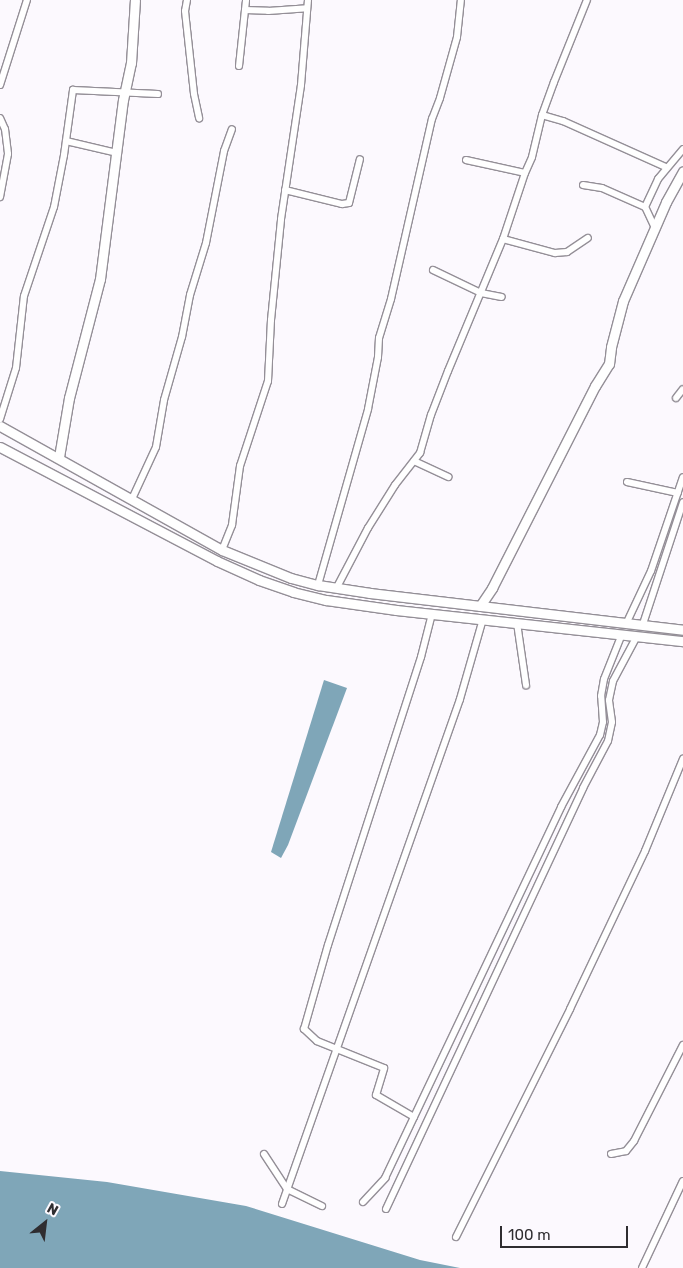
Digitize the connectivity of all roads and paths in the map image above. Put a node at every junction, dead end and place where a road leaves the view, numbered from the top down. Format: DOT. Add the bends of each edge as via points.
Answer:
graph roads {
  1 [pos="27,0"];
  2 [pos="135,0"];
  3 [pos="187,0"];
  4 [pos="246,0"];
  5 [pos="308,0"];
  6 [pos="462,0"];
  7 [pos="587,0"];
  8 [pos="307,8"];
  9 [pos="245,10"];
  10 [pos="239,66"];
  11 [pos="0,85"];
  12 [pos="125,92"];
  13 [pos="158,94"];
  14 [pos="542,115"];
  15 [pos="0,118"];
  16 [pos="199,118"];
  17 [pos="232,129"];
  18 [pos="66,142"];
  19 [pos="683,149"];
  20 [pos="117,153"];
  21 [pos="360,159"];
  22 [pos="466,160"];
  23 [pos="666,167"];
  24 [pos="683,171"];
  25 [pos="525,173"];
  26 [pos="583,184"];
  27 [pos="285,190"];
  28 [pos="0,197"];
  29 [pos="645,206"];
  30 [pos="655,228"];
  31 [pos="588,238"];
  32 [pos="503,239"];
  33 [pos="433,270"];
  34 [pos="481,293"];
  35 [pos="502,297"];
  36 [pos="683,389"];
  37 [pos="676,398"];
  38 [pos="0,419"];
  39 [pos="0,426"];
  40 [pos="0,447"];
  41 [pos="59,457"];
  42 [pos="414,461"];
  43 [pos="89,474"];
  44 [pos="448,477"];
  45 [pos="683,477"];
  46 [pos="627,482"];
  47 [pos="80,490"];
  48 [pos="678,493"];
  49 [pos="132,498"];
  50 [pos="683,502"];
  51 [pos="222,550"];
  52 [pos="318,585"];
  53 [pos="337,587"];
  54 [pos="480,606"];
  55 [pos="432,614"];
  56 [pos="483,619"];
  57 [pos="627,622"];
  58 [pos="516,623"];
  59 [pos="643,624"];
  60 [pos="683,630"];
  61 [pos="622,634"];
  62 [pos="637,636"];
  63 [pos="683,641"];
  64 [pos="526,685"];
  65 [pos="683,759"];
  66 [pos="683,1045"];
  67 [pos="336,1048"];
  68 [pos="414,1118"];
  69 [pos="264,1154"];
  70 [pos="611,1154"];
  71 [pos="683,1181"];
  72 [pos="287,1189"];
  73 [pos="363,1202"];
  74 [pos="282,1204"];
  75 [pos="322,1206"];
  76 [pos="386,1209"];
  77 [pos="456,1237"];
  78 [pos="642,1268"];
  1 -- 11 [label="street"];
  2 -- 12 [label="main road" via="131,63"];
  3 -- 16 [label="street" via="185,11"];
  4 -- 9 [label="street"];
  5 -- 8 [label="street"];
  6 -- 52 [label="street" via="457,37 432,119 379,338 368,409"];
  7 -- 14 [label="street"];
  8 -- 9 [label="street"];
  8 -- 27 [label="street" via="301,85"];
  9 -- 10 [label="street"];
  12 -- 13 [label="street"];
  12 -- 18 [label="street" via="73,90"];
  12 -- 20 [label="main road"];
  14 -- 23 [label="street" via="563,121"];
  14 -- 25 [label="street"];
  15 -- 28 [label="street" via="8,154"];
  17 -- 49 [label="street" via="224,150 206,243 164,400 156,447"];
  18 -- 20 [label="street"];
  18 -- 38 [label="street" via="54,208 24,296 16,368"];
  19 -- 23 [label="street"];
  20 -- 41 [label="main road" via="100,279 69,398"];
  21 -- 27 [label="street" via="349,203"];
  22 -- 25 [label="street"];
  23 -- 29 [label="street"];
  24 -- 30 [label="main road"];
  25 -- 32 [label="street"];
  26 -- 29 [label="street" via="602,188"];
  27 -- 51 [label="street" via="268,381 240,466 232,525"];
  29 -- 30 [label="street"];
  30 -- 54 [label="main road" via="623,301 610,347 609,364"];
  31 -- 32 [label="street" via="567,252 554,253"];
  32 -- 34 [label="street"];
  33 -- 34 [label="street"];
  34 -- 35 [label="street"];
  34 -- 42 [label="street" via="431,415 420,454"];
  36 -- 37 [label="street"];
  39 -- 41 [label="main road"];
  40 -- 47 [label="main road"];
  41 -- 43 [label="main road"];
  42 -- 44 [label="street"];
  42 -- 53 [label="street" via="364,534"];
  43 -- 47 [label="main road"];
  43 -- 49 [label="main road"];
  45 -- 48 [label="street"];
  46 -- 48 [label="street"];
  47 -- 55 [label="main road" via="259,580 326,600"];
  48 -- 57 [label="street" via="648,579"];
  49 -- 51 [label="main road"];
  50 -- 59 [label="street"];
  51 -- 52 [label="main road" via="291,578"];
  52 -- 53 [label="main road"];
  53 -- 54 [label="main road"];
  54 -- 57 [label="main road"];
  55 -- 56 [label="main road"];
  55 -- 67 [label="street" via="304,1029 317,1041"];
  56 -- 58 [label="main road"];
  56 -- 67 [label="street" via="460,699"];
  57 -- 59 [label="main road"];
  58 -- 61 [label="main road"];
  58 -- 64 [label="street"];
  59 -- 60 [label="main road"];
  61 -- 62 [label="main road"];
  61 -- 68 [label="street" via="604,679 600,735 561,808"];
  62 -- 63 [label="main road"];
  62 -- 76 [label="street" via="613,681 608,741"];
  65 -- 77 [label="street" via="646,851"];
  66 -- 70 [label="street" via="634,1142 626,1151"];
  67 -- 68 [label="street" via="384,1068 376,1095"];
  67 -- 72 [label="street"];
  68 -- 73 [label="street" via="385,1178"];
  69 -- 72 [label="street"];
  71 -- 78 [label="street"];
  72 -- 74 [label="street"];
  72 -- 75 [label="street"];
}
